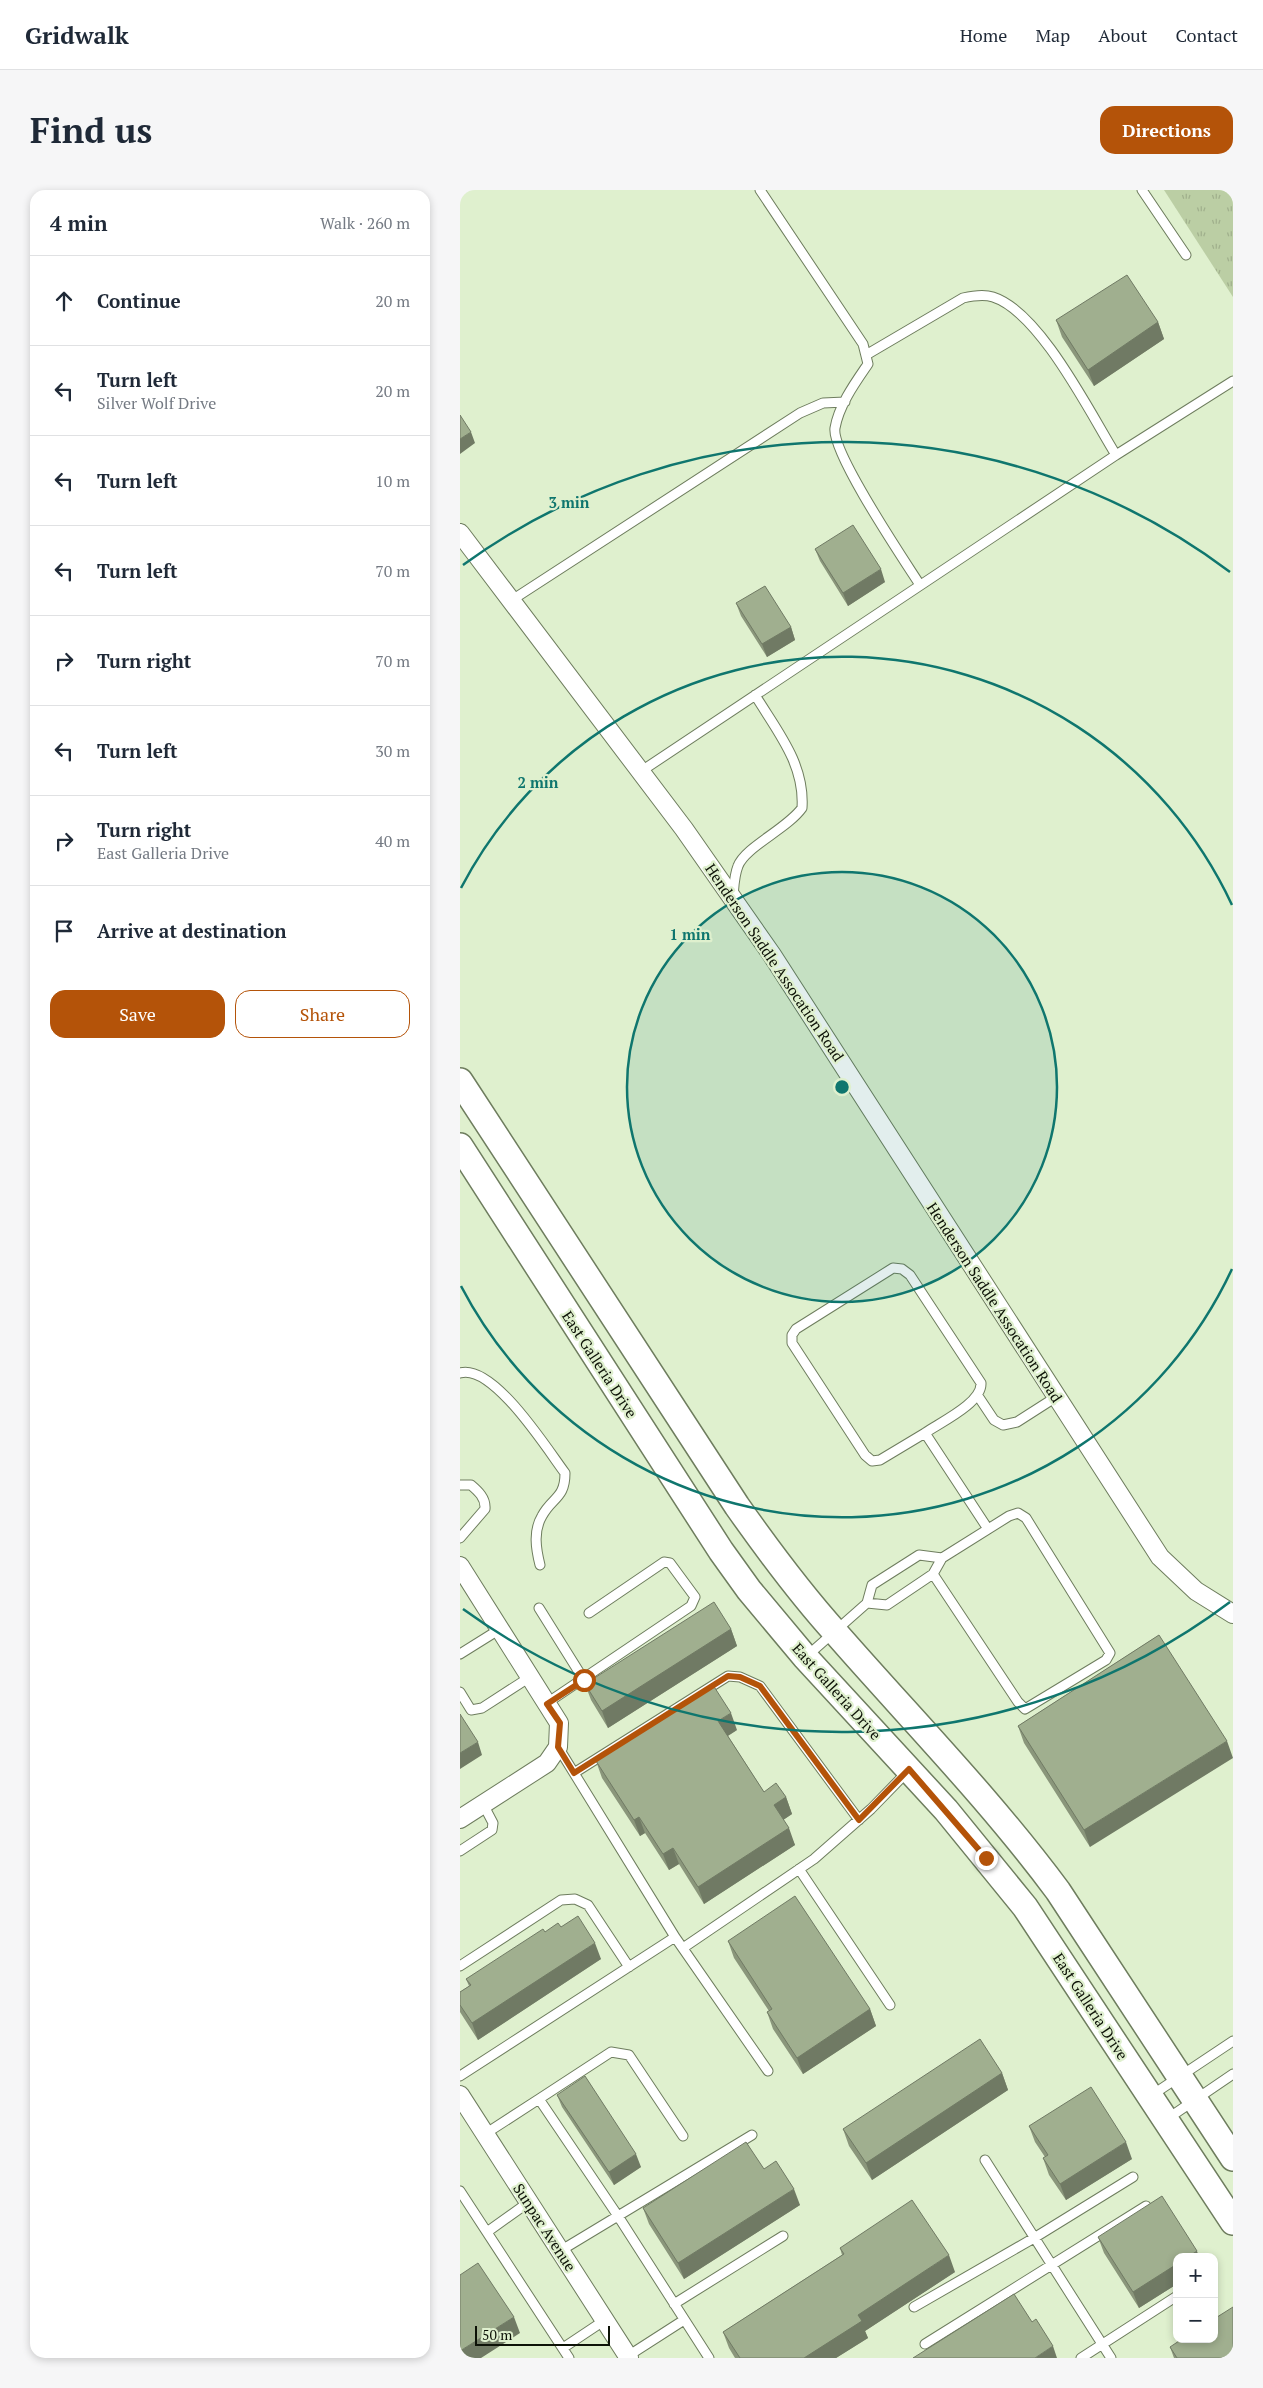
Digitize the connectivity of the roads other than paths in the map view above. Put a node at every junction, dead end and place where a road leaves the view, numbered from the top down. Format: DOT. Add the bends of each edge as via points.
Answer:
graph roads {
  1 [pos="760,190"];
  2 [pos="1142,190"];
  3 [pos="1186,255"];
  4 [pos="866,355"];
  5 [pos="1233,382"];
  6 [pos="845,402"];
  7 [pos="1116,455"];
  8 [pos="463,542"];
  9 [pos="920,585"];
  10 [pos="512,600"];
  11 [pos="755,695"];
  12 [pos="640,772"];
  13 [pos="733,898"];
  14 [pos="460,1081"];
  15 [pos="460,1146"];
  16 [pos="460,1373"];
  17 [pos="978,1396"];
  18 [pos="1056,1397"];
  19 [pos="925,1433"];
  20 [pos="460,1485"];
  21 [pos="988,1529"];
  22 [pos="460,1538"];
  23 [pos="942,1558"];
  24 [pos="540,1565"];
  25 [pos="460,1568"];
  26 [pos="934,1574"];
  27 [pos="867,1603"];
  28 [pos="539,1608"];
  29 [pos="589,1613"];
  30 [pos="1233,1614"];
  31 [pos="500,1629"];
  32 [pos="834,1632"];
  33 [pos="460,1654"];
  34 [pos="805,1657"];
  35 [pos="530,1677"];
  36 [pos="584,1680"];
  37 [pos="460,1692"];
  38 [pos="547,1704"];
  39 [pos="554,1753"];
  40 [pos="909,1769"];
  41 [pos="574,1773"];
  42 [pos="483,1804"];
  43 [pos="462,1814"];
  44 [pos="859,1820"];
  45 [pos="460,1851"];
  46 [pos="800,1869"];
  47 [pos="675,1938"];
  48 [pos="683,1948"];
  49 [pos="460,1966"];
  50 [pos="629,1967"];
  51 [pos="890,2005"];
  52 [pos="1233,2041"];
  53 [pos="768,2071"];
  54 [pos="1233,2074"];
  55 [pos="460,2076"];
  56 [pos="1180,2076"];
  57 [pos="1150,2096"];
  58 [pos="461,2099"];
  59 [pos="539,2099"];
  60 [pos="1195,2100"];
  61 [pos="1166,2120"];
  62 [pos="485,2134"];
  63 [pos="752,2135"];
  64 [pos="683,2136"];
  65 [pos="1233,2158"];
  66 [pos="985,2160"];
  67 [pos="1133,2177"];
  68 [pos="460,2191"];
  69 [pos="529,2202"];
  70 [pos="1146,2206"];
  71 [pos="618,2216"];
  72 [pos="1233,2222"];
  73 [pos="487,2232"];
  74 [pos="783,2236"];
  75 [pos="1034,2238"];
  76 [pos="560,2251"];
  77 [pos="1052,2266"];
  78 [pos="1174,2298"];
  79 [pos="674,2304"];
  80 [pos="914,2307"];
  81 [pos="605,2320"];
  82 [pos="684,2320"];
  83 [pos="925,2344"];
  84 [pos="1102,2344"];
  85 [pos="563,2348"];
  86 [pos="628,2357"];
  87 [pos="569,2358"];
  88 [pos="708,2358"];
  89 [pos="1081,2358"];
  90 [pos="1110,2358"];
  1 -- 4 [label="lane" via="858,335"];
  2 -- 3 [label="lane"];
  4 -- 6 [label="lane" via="868,364"];
  4 -- 7 [label="lane" via="962,298 993,297 1020,314 1044,338"];
  5 -- 7 [label="lane"];
  6 -- 9 [label="lane" via="834,430 843,459"];
  6 -- 10 [label="lane" via="823,403 800,414"];
  7 -- 9 [label="lane"];
  8 -- 10 [label="street, Henderson Saddle Assocation Road"];
  9 -- 11 [label="lane"];
  10 -- 12 [label="street, Henderson Saddle Assocation Road"];
  11 -- 12 [label="lane"];
  11 -- 13 [label="lane" via="796,763 802,786 802,808 789,824 760,843 738,864"];
  12 -- 13 [label="street, Henderson Saddle Assocation Road"];
  13 -- 18 [label="street, Henderson Saddle Assocation Road"];
  14 -- 32 [label="main road" via="737,1506 781,1568"];
  15 -- 34 [label="main road, East Galleria Drive" via="721,1551"];
  16 -- 24 [label="lane" via="466,1371 488,1380 519,1410 564,1473 565,1486 559,1498 542,1515 537,1529 536,1548"];
  17 -- 18 [label="lane" via="994,1420 1003,1425 1017,1422"];
  17 -- 19 [label="lane"];
  17 -- 19 [label="lane" via="981,1383 910,1275 902,1269 893,1268 796,1329 792,1343 872,1462"];
  18 -- 30 [label="street, Henderson Saddle Assocation Road" via="1160,1556 1196,1591"];
  19 -- 21 [label="lane"];
  20 -- 22 [label="lane" via="470,1484 486,1503 486,1509"];
  21 -- 23 [label="lane"];
  21 -- 26 [label="lane" via="1018,1513 1026,1518 1099,1633 1110,1653 1106,1660 1025,1709"];
  23 -- 26 [label="lane"];
  23 -- 27 [label="lane" via="920,1555 872,1585"];
  25 -- 31 [label="street"];
  26 -- 27 [label="lane" via="887,1605"];
  27 -- 32 [label="lane"];
  28 -- 36 [label="lane"];
  29 -- 36 [label="lane" via="664,1562 670,1563 695,1597 691,1606"];
  31 -- 33 [label="lane"];
  31 -- 35 [label="street"];
  32 -- 34 [label="lane"];
  32 -- 56 [label="main road" via="965,1775 1028,1851"];
  34 -- 40 [label="main road, East Galleria Drive"];
  35 -- 37 [label="lane" via="476,1710 471,1710"];
  35 -- 38 [label="street"];
  36 -- 38 [label="lane"];
  38 -- 39 [label="street" via="560,1723"];
  39 -- 41 [label="lane"];
  39 -- 42 [label="street"];
  40 -- 44 [label="lane"];
  40 -- 57 [label="main road, East Galleria Drive" via="1025,1907"];
  41 -- 44 [label="lane" via="728,1676 740,1677 760,1686"];
  41 -- 47 [label="lane"];
  42 -- 43 [label="street"];
  42 -- 45 [label="lane" via="493,1823 492,1830"];
  44 -- 46 [label="lane"];
  46 -- 48 [label="lane"];
  46 -- 51 [label="lane"];
  47 -- 48 [label="lane"];
  47 -- 50 [label="lane"];
  48 -- 53 [label="lane"];
  49 -- 50 [label="lane" via="561,1900 576,1899 588,1904"];
  50 -- 55 [label="lane"];
  52 -- 56 [label="lane"];
  54 -- 60 [label="lane"];
  56 -- 57 [label="lane"];
  56 -- 60 [label="main road"];
  57 -- 61 [label="main road, East Galleria Drive"];
  58 -- 62 [label="street, Sunpac Avenue"];
  59 -- 62 [label="lane"];
  59 -- 64 [label="lane" via="611,2052 629,2055"];
  59 -- 71 [label="lane"];
  60 -- 61 [label="lane"];
  60 -- 65 [label="main road"];
  61 -- 72 [label="main road, East Galleria Drive"];
  62 -- 69 [label="street, Sunpac Avenue"];
  63 -- 71 [label="lane"];
  66 -- 75 [label="lane"];
  67 -- 75 [label="lane"];
  68 -- 73 [label="lane"];
  69 -- 73 [label="lane"];
  69 -- 76 [label="street, Sunpac Avenue"];
  70 -- 77 [label="lane"];
  71 -- 76 [label="lane"];
  71 -- 79 [label="lane"];
  73 -- 85 [label="lane"];
  74 -- 79 [label="lane"];
  75 -- 77 [label="lane"];
  75 -- 80 [label="lane"];
  76 -- 81 [label="street, Sunpac Avenue"];
  77 -- 83 [label="lane"];
  77 -- 84 [label="lane"];
  78 -- 84 [label="lane"];
  79 -- 82 [label="lane"];
  81 -- 85 [label="lane"];
  81 -- 86 [label="street, Sunpac Avenue"];
  82 -- 86 [label="lane"];
  82 -- 88 [label="lane"];
  84 -- 89 [label="lane"];
  84 -- 90 [label="lane"];
  85 -- 87 [label="lane"];
}
